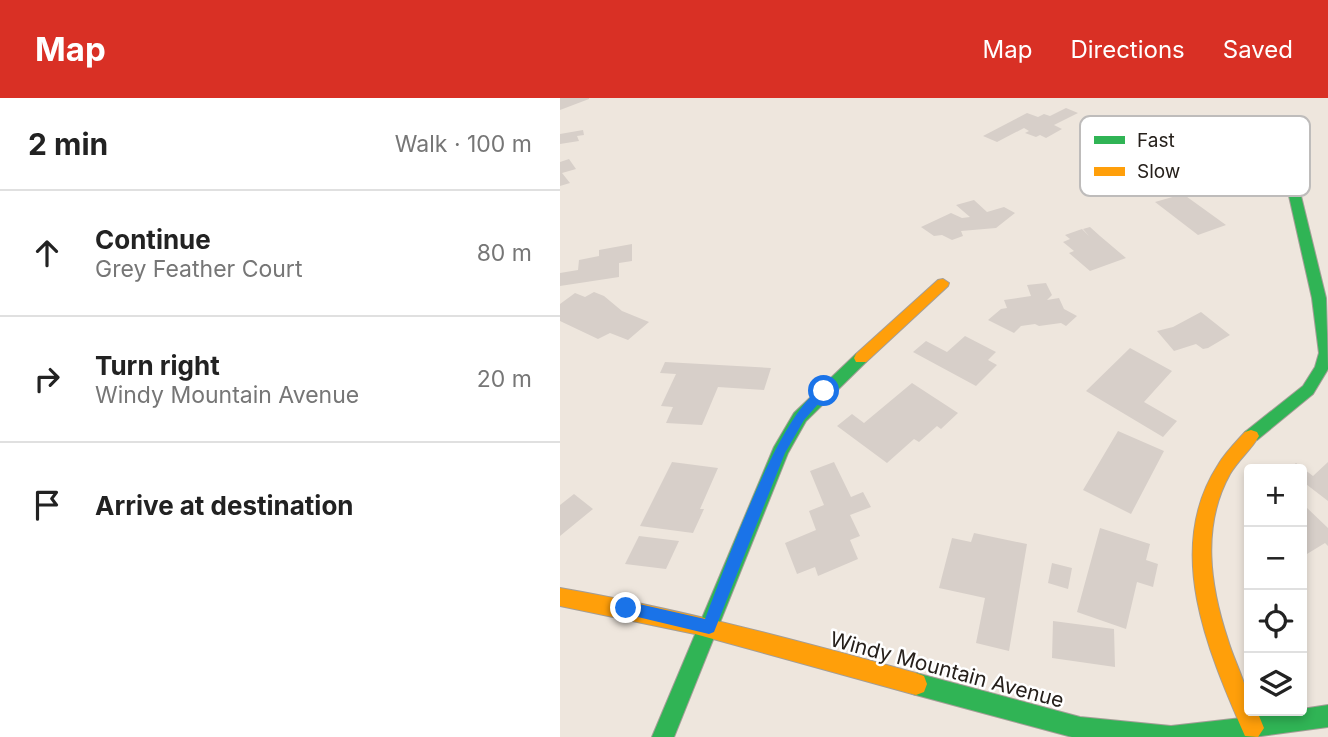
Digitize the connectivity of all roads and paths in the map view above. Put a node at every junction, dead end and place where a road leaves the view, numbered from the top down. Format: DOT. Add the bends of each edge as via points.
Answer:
graph roads {
  1 [pos="1295,196"];
  2 [pos="943,283"];
  3 [pos="560,597"];
  4 [pos="709,627"];
  5 [pos="1328,716"];
  6 [pos="1253,728"];
  7 [pos="663,737"];
  1 -- 6 [label="street" via="1325,320 1326,351 1320,373 1306,394 1251,435 1226,462 1211,488 1202,525 1200,565 1208,613 1221,656"];
  2 -- 4 [label="street" via="800,417 780,452"];
  3 -- 4 [label="street, Windy Mountain Avenue"];
  4 -- 6 [label="street, Windy Mountain Avenue" via="1080,728 1171,737"];
  4 -- 7 [label="street"];
  5 -- 6 [label="street, Windy Mountain Avenue"];
}
